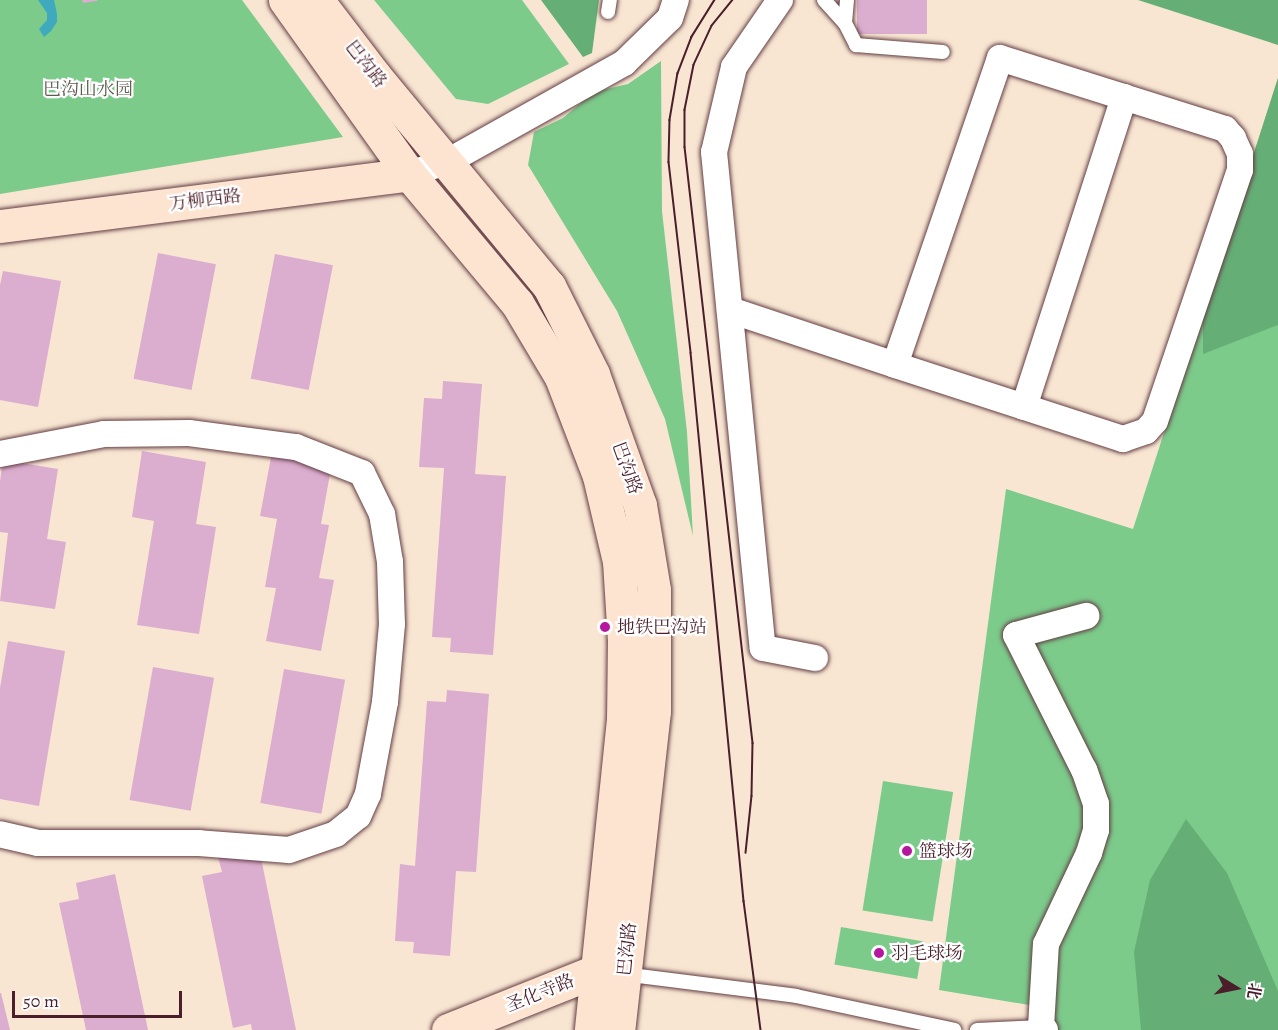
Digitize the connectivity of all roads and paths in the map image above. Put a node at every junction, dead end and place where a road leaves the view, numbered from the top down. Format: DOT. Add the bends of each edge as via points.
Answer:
graph roads {
  1 [pos="285,0"];
  2 [pos="317,0"];
  3 [pos="675,0"];
  4 [pos="780,0"];
  5 [pos="824,0"];
  6 [pos="847,0"];
  7 [pos="845,22"];
  8 [pos="943,52"];
  9 [pos="1124,97"];
  10 [pos="447,162"];
  11 [pos="409,174"];
  12 [pos="0,226"];
  13 [pos="730,310"];
  14 [pos="895,365"];
  15 [pos="1024,407"];
  16 [pos="0,453"];
  17 [pos="1086,616"];
  18 [pos="815,658"];
  19 [pos="0,834"];
  20 [pos="611,972"];
  21 [pos="1043,1028"];
  22 [pos="448,1030"];
  23 [pos="591,1030"];
  24 [pos="618,1030"];
  25 [pos="954,1030"];
  26 [pos="977,1030"];
  1 -- 11 [label="main road, 巴沟路"];
  2 -- 10 [label="main road, 巴沟路"];
  3 -- 10 [label="street" via="670,18 624,63"];
  4 -- 13 [label="street" via="734,67 714,152"];
  5 -- 7 [label="lane"];
  6 -- 7 [label="lane"];
  7 -- 8 [label="lane" via="856,45"];
  9 -- 14 [label="street" via="1000,58"];
  9 -- 15 [label="street"];
  9 -- 15 [label="street" via="1225,129 1240,154 1240,170 1155,421 1146,431 1123,440"];
  10 -- 11 [label="street"];
  10 -- 20 [label="main road, 巴沟路" via="549,286 593,374 640,505 654,590 654,711"];
  11 -- 12 [label="main road, 万柳西路"];
  11 -- 20 [label="main road, 巴沟路" via="517,303 561,377 599,476 617,551 624,639"];
  13 -- 14 [label="street"];
  13 -- 18 [label="street" via="763,648"];
  14 -- 15 [label="street"];
  16 -- 19 [label="street" via="104,434 189,433 296,447 362,473 382,514 390,562 392,624 385,702 368,794 358,816 336,834 289,850 199,843 38,843"];
  17 -- 21 [label="street" via="1016,635 1084,770 1096,804 1096,830 1089,853 1046,944"];
  20 -- 22 [label="main road, 圣化寺路"];
  20 -- 23 [label="main road, 巴沟路"];
  20 -- 24 [label="main road, 巴沟路"];
  20 -- 25 [label="lane" via="796,996"];
  21 -- 26 [label="lane"];
}
